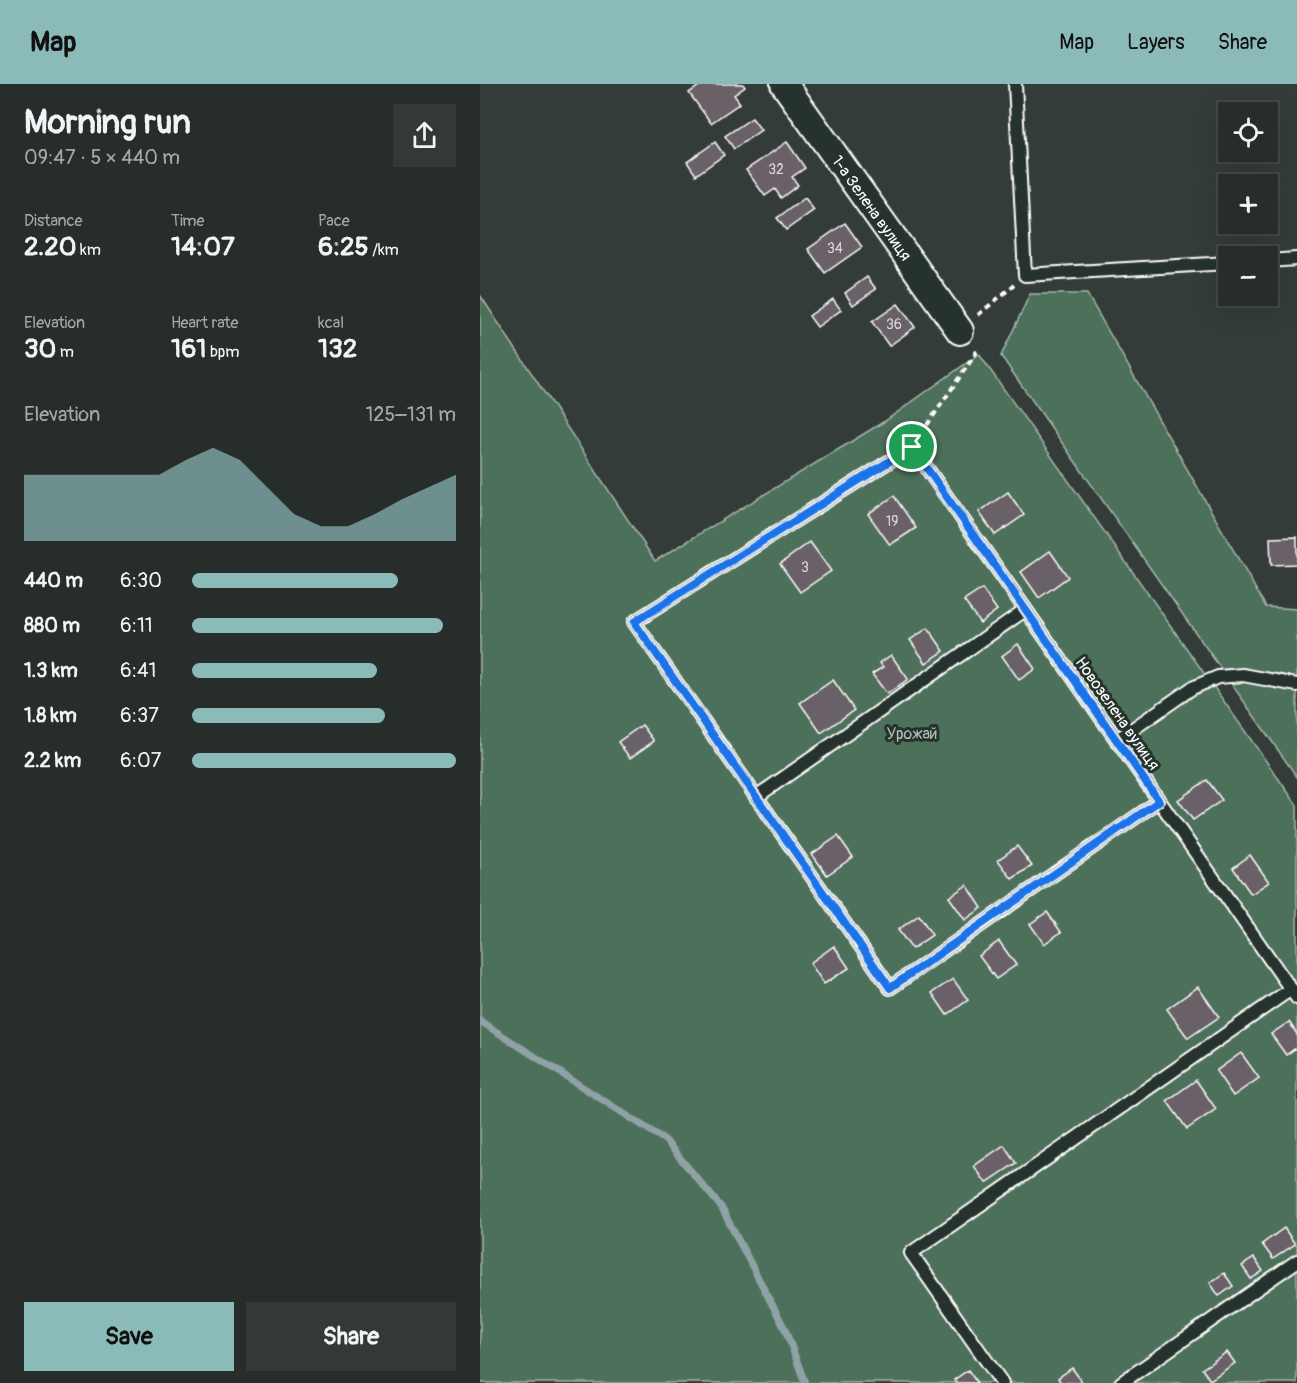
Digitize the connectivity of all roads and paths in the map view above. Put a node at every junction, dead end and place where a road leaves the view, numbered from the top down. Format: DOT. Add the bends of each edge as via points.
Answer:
graph roads {
  1 [pos="784,84"];
  2 [pos="1015,84"];
  3 [pos="1297,259"];
  4 [pos="1278,260"];
  5 [pos="1218,264"];
  6 [pos="1025,275"];
  7 [pos="960,331"];
  8 [pos="976,353"];
  9 [pos="912,447"];
  10 [pos="1025,610"];
  11 [pos="1297,685"];
  12 [pos="1117,740"];
  13 [pos="756,797"];
  14 [pos="1159,801"];
  15 [pos="1294,993"];
  16 [pos="1297,1261"];
  17 [pos="1002,1383"];
  18 [pos="1121,1383"];
  1 -- 7 [label="street, 1-а Зелена вулиця"];
  2 -- 6 [label="lane"];
  3 -- 4 [label="lane"];
  5 -- 6 [label="lane"];
  6 -- 7 [label="path"];
  8 -- 9 [label="path"];
  9 -- 10 [label="lane, Новозелена вулиця"];
  9 -- 13 [label="lane" via="634,622"];
  10 -- 12 [label="lane, Новозелена вулиця"];
  10 -- 13 [label="lane"];
  11 -- 12 [label="lane" via="1243,675 1218,677 1192,687"];
  12 -- 14 [label="lane, Новозелена вулиця"];
  13 -- 14 [label="lane" via="890,988"];
  14 -- 15 [label="lane, Новозелена вулиця"];
  15 -- 17 [label="lane" via="911,1253"];
  16 -- 18 [label="lane"];
}
